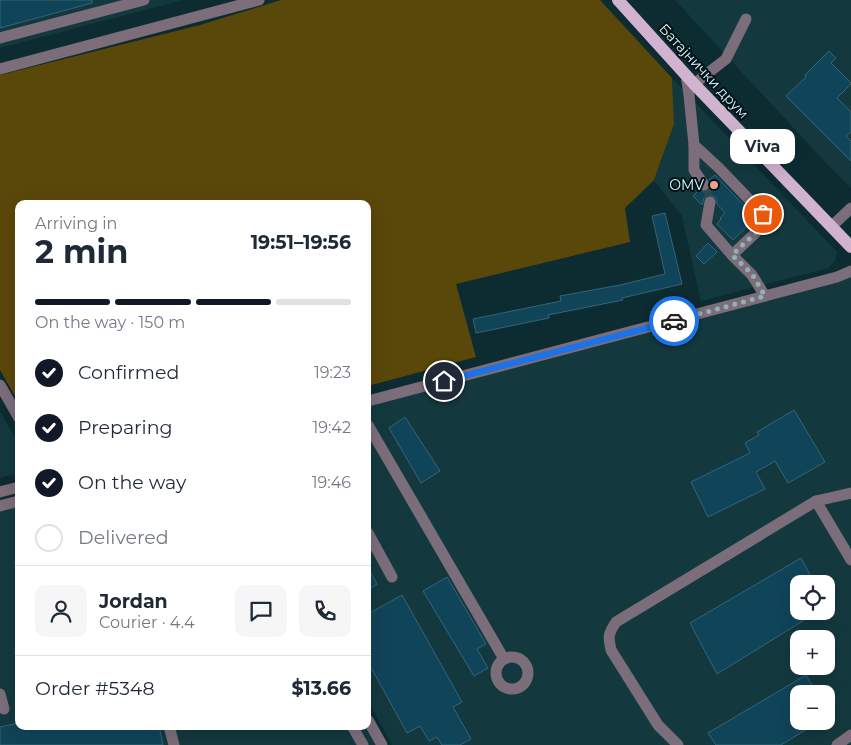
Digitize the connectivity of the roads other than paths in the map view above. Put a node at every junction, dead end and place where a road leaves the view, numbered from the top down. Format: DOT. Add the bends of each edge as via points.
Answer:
graph roads {
  1 [pos="144,0"];
  2 [pos="259,0"];
  3 [pos="618,0"];
  4 [pos="746,19"];
  5 [pos="0,38"];
  6 [pos="0,68"];
  7 [pos="690,79"];
  8 [pos="694,145"];
  9 [pos="704,185"];
  10 [pos="710,202"];
  11 [pos="851,208"];
  12 [pos="831,227"];
  13 [pos="851,247"];
  14 [pos="732,255"];
  15 [pos="851,271"];
  16 [pos="765,296"];
  17 [pos="0,385"];
  18 [pos="371,400"];
  19 [pos="15,411"];
  20 [pos="371,430"];
  21 [pos="15,488"];
  22 [pos="0,492"];
  23 [pos="851,493"];
  24 [pos="816,501"];
  25 [pos="15,502"];
  26 [pos="0,506"];
  27 [pos="371,538"];
  28 [pos="851,560"];
  29 [pos="392,577"];
  30 [pos="504,659"];
  31 [pos="0,694"];
  32 [pos="4,709"];
  33 [pos="371,725"];
  34 [pos="170,730"];
  35 [pos="354,730"];
  36 [pos="851,735"];
  37 [pos="174,745"];
  38 [pos="363,745"];
  39 [pos="382,745"];
  40 [pos="678,745"];
  41 [pos="837,745"];
  1 -- 5 [label="street"];
  2 -- 6 [label="street"];
  3 -- 7 [label="main road, Батајнички друм"];
  4 -- 7 [label="street" via="726,59"];
  7 -- 8 [label="street"];
  7 -- 12 [label="main road, Батајнички друм"];
  8 -- 9 [label="street" via="694,170"];
  8 -- 14 [label="street" via="765,218 764,225"];
  10 -- 14 [label="street" via="706,225"];
  11 -- 12 [label="street"];
  12 -- 13 [label="main road, Батајнички друм"];
  14 -- 16 [label="street" via="752,274"];
  15 -- 16 [label="street"];
  16 -- 18 [label="street"];
  17 -- 19 [label="street"];
  20 -- 30 [label="street"];
  21 -- 22 [label="street"];
  23 -- 24 [label="street"];
  24 -- 28 [label="street"];
  24 -- 40 [label="street" via="616,622 610,630 611,650 658,725"];
  25 -- 26 [label="street"];
  27 -- 29 [label="street"];
  31 -- 32 [label="street"];
  33 -- 39 [label="street"];
  34 -- 37 [label="street"];
  35 -- 38 [label="street"];
  36 -- 41 [label="street"];
}
